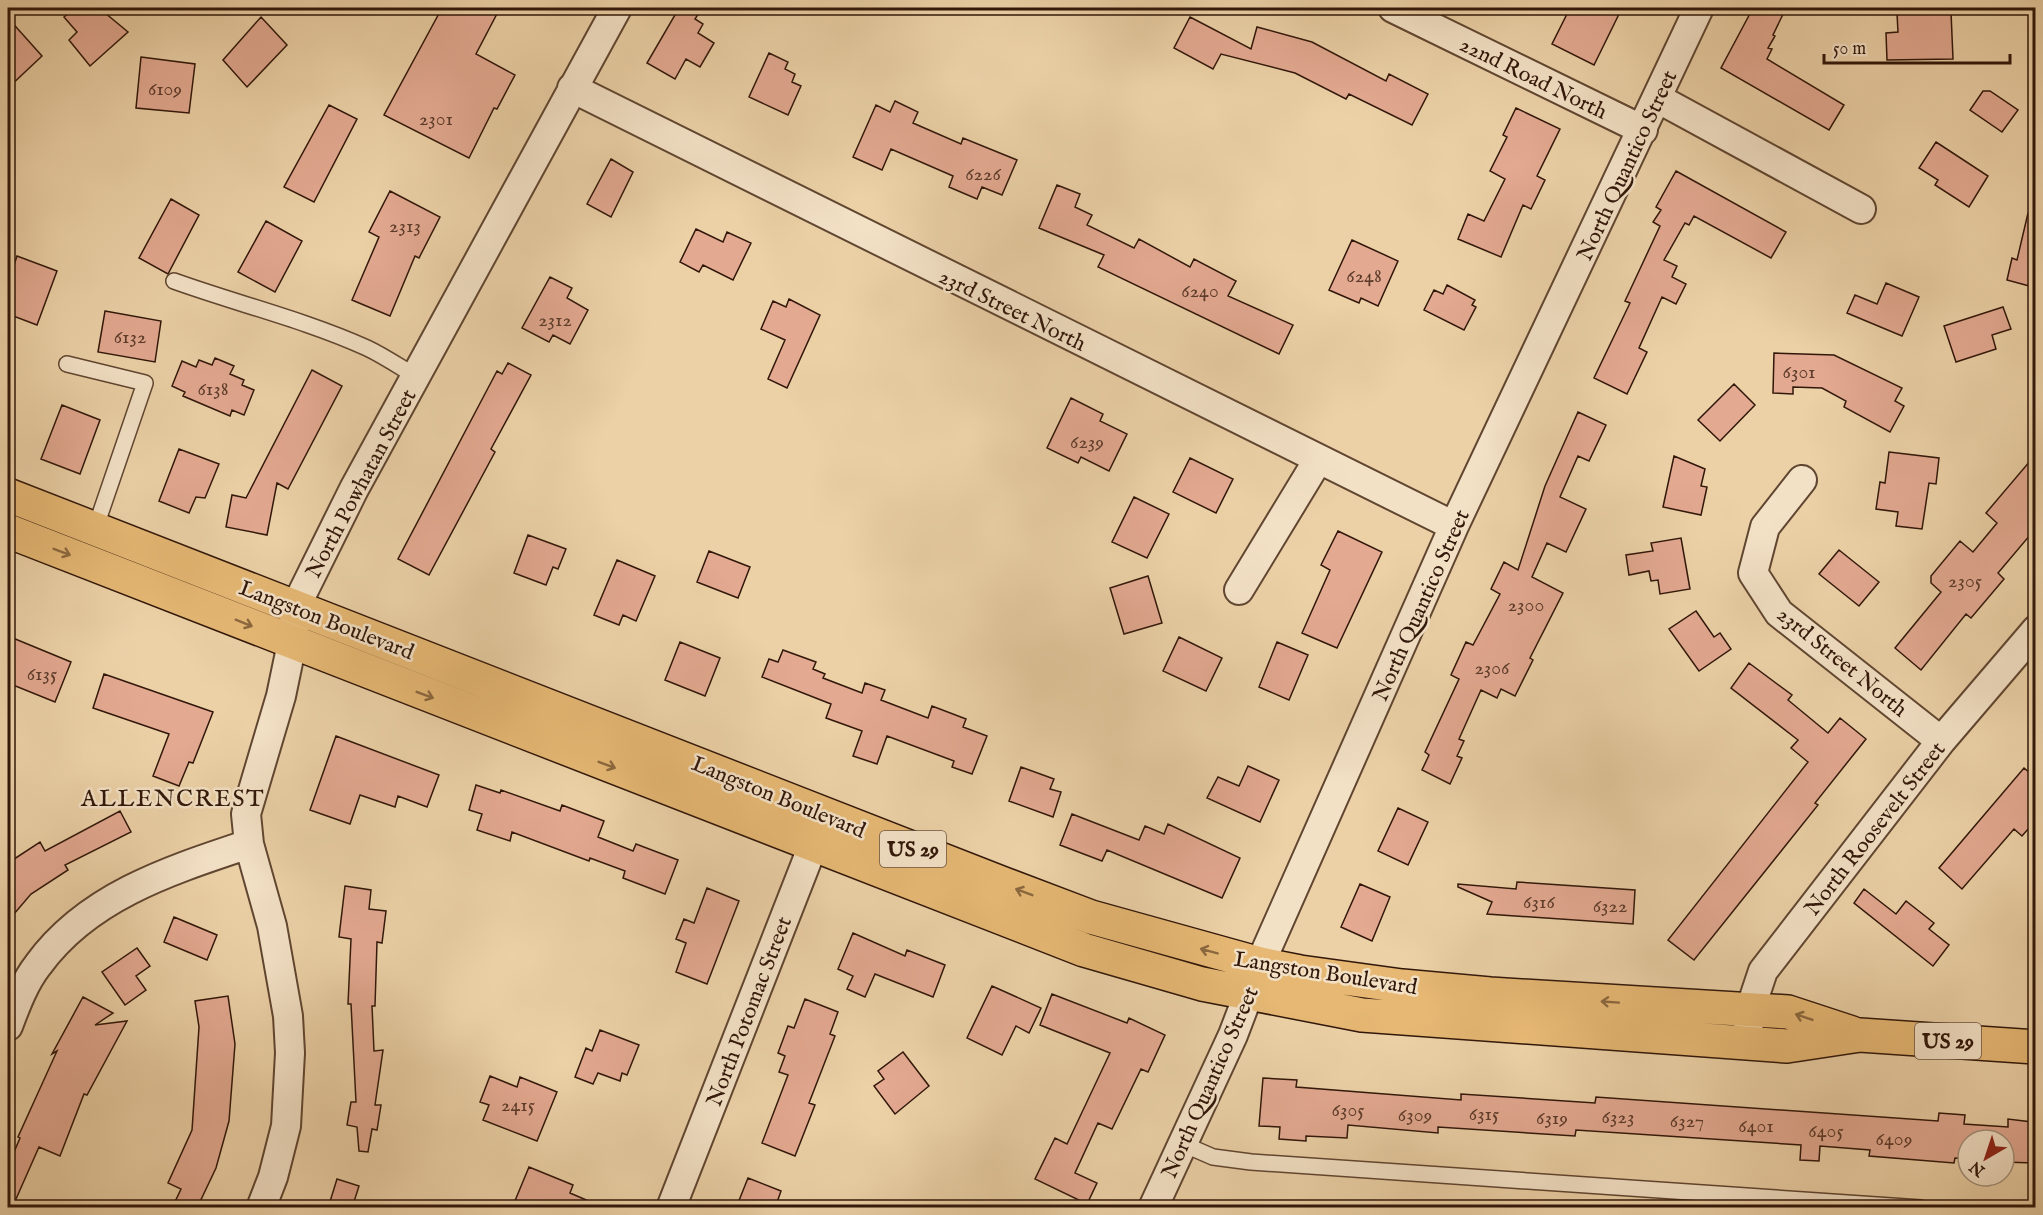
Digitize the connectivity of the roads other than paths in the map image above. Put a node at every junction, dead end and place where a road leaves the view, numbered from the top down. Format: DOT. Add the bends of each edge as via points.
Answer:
graph roads {
  1 [pos="617,8"];
  2 [pos="1393,8"];
  3 [pos="1699,8"];
  4 [pos="572,88"];
  5 [pos="1657,99"];
  6 [pos="1643,130"];
  7 [pos="1861,209"];
  8 [pos="174,281"];
  9 [pos="67,364"];
  10 [pos="415,376"];
  11 [pos="1318,460"];
  12 [pos="1802,480"];
  13 [pos="8,495"];
  14 [pos="1454,526"];
  15 [pos="95,529"];
  16 [pos="8,531"];
  17 [pos="1239,590"];
  18 [pos="296,606"];
  19 [pos="2036,630"];
  20 [pos="292,643"];
  21 [pos="1941,741"];
  22 [pos="825,815"];
  23 [pos="249,843"];
  24 [pos="813,846"];
  25 [pos="1254,979"];
  26 [pos="1750,1010"];
  27 [pos="8,1026"];
  28 [pos="1860,1035"];
  29 [pos="1747,1043"];
  30 [pos="2036,1047"];
  31 [pos="1183,1144"];
  32 [pos="261,1208"];
  33 [pos="671,1208"];
  34 [pos="1153,1208"];
  35 [pos="1921,1208"];
  1 -- 4 [label="street, North Powhatan Street"];
  2 -- 6 [label="street, 22nd Road North"];
  3 -- 5 [label="street, North Quantico Street"];
  4 -- 10 [label="street, North Powhatan Street"];
  4 -- 11 [label="street, 23rd Street North"];
  5 -- 6 [label="street, North Quantico Street"];
  5 -- 7 [label="street"];
  6 -- 14 [label="street, North Quantico Street"];
  8 -- 10 [label="lane" via="349,341"];
  9 -- 15 [label="lane" via="145,383"];
  10 -- 18 [label="street, North Powhatan Street"];
  11 -- 14 [label="street, 23rd Street North"];
  11 -- 17 [label="street"];
  12 -- 21 [label="street, 23rd Street North" via="1765,527 1753,573 1779,613"];
  13 -- 15 [label="main road, Langston Boulevard / US 29"];
  14 -- 25 [label="street, North Quantico Street"];
  15 -- 18 [label="main road, Langston Boulevard / US 29"];
  16 -- 20 [label="main road, Langston Boulevard / US 29, one-way"];
  18 -- 20 [label="street, North Powhatan Street"];
  18 -- 22 [label="main road, Langston Boulevard / US 29"];
  19 -- 21 [label="street, North Roosevelt Street"];
  20 -- 23 [label="street, North Powhatan Street" via="281,696 247,806"];
  20 -- 24 [label="main road, Langston Boulevard / US 29, one-way"];
  21 -- 26 [label="street, North Roosevelt Street" via="1763,971"];
  22 -- 24 [label="street, North Potomac Street"];
  25 -- 22 [label="main road, Langston Boulevard / US 29, one-way"];
  23 -- 27 [label="street" via="165,873 84,917 38,964"];
  23 -- 32 [label="street, North Powhatan Street" via="272,926 288,1016 290,1053 286,1126"];
  24 -- 25 [label="main road, Langston Boulevard / US 29" via="1084,950 1173,976"];
  24 -- 33 [label="street, North Potomac Street"];
  26 -- 25 [label="main road, Langston Boulevard / US 29, one-way"];
  25 -- 29 [label="main road, Langston Boulevard / US 29" via="1362,1016"];
  25 -- 31 [label="street, North Quantico Street"];
  28 -- 26 [label="main road, Langston Boulevard / US 29, one-way" via="1788,1012"];
  26 -- 29 [label="street, North Roosevelt Street"];
  28 -- 29 [label="main road, Langston Boulevard / US 29" via="1787,1046"];
  28 -- 30 [label="main road, Langston Boulevard / US 29"];
  31 -- 34 [label="street, North Quantico Street"];
  31 -- 35 [label="lane" via="1213,1157 1251,1162"];
}
